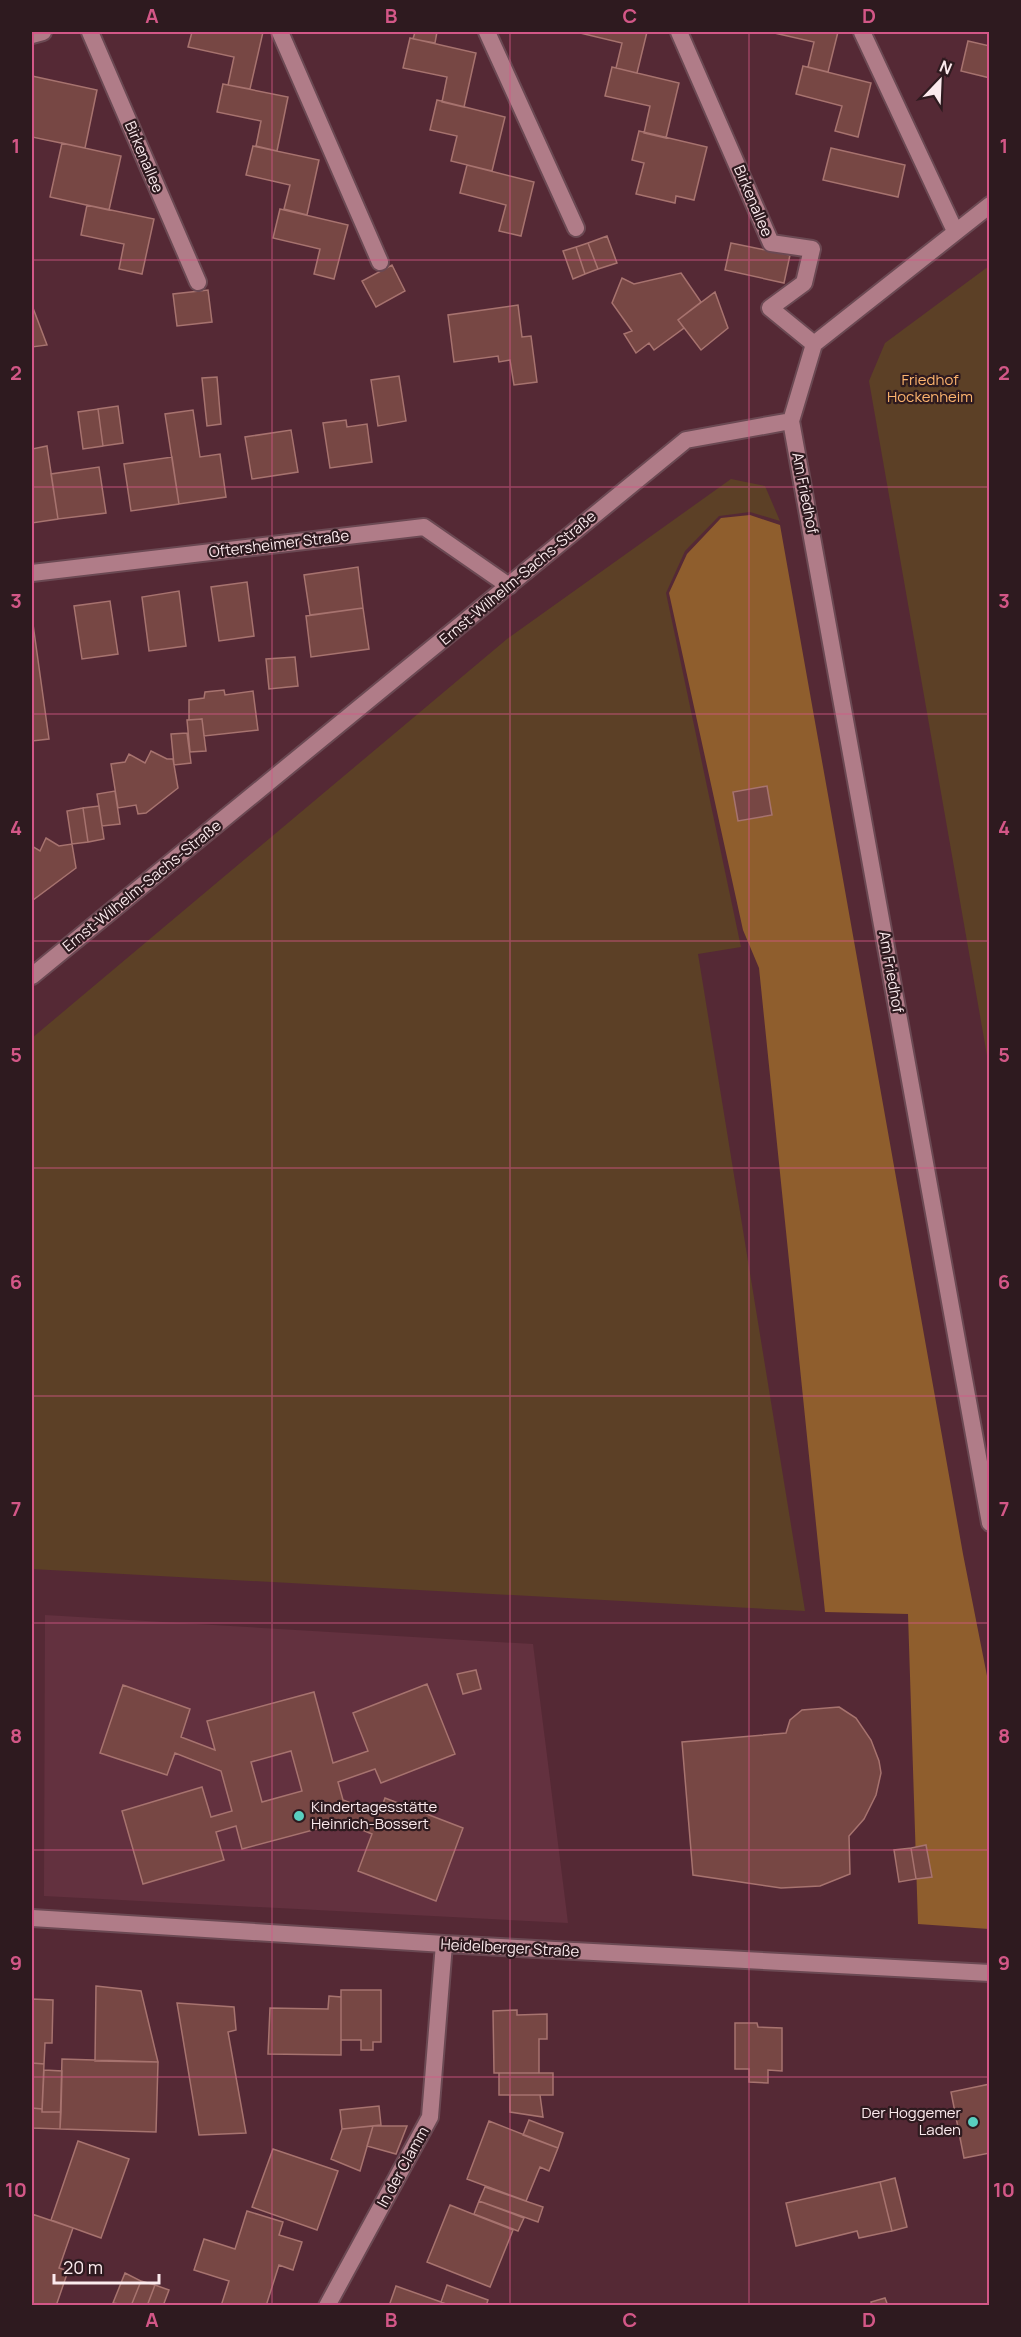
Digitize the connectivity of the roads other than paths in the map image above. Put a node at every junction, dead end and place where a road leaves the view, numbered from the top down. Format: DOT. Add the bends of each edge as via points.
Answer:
graph roads {
  1 [pos="43,32"];
  2 [pos="90,32"];
  3 [pos="280,32"];
  4 [pos="487,32"];
  5 [pos="679,32"];
  6 [pos="862,32"];
  7 [pos="32,35"];
  8 [pos="990,206"];
  9 [pos="576,228"];
  10 [pos="955,231"];
  11 [pos="380,262"];
  12 [pos="198,282"];
  13 [pos="814,344"];
  14 [pos="791,421"];
  15 [pos="32,573"];
  16 [pos="509,586"];
  17 [pos="32,976"];
  18 [pos="990,1522"];
  19 [pos="32,1918"];
  20 [pos="444,1944"];
  21 [pos="990,1973"];
  22 [pos="327,2306"];
  1 -- 7 [label="street"];
  2 -- 12 [label="street, Birkenallee"];
  3 -- 11 [label="street"];
  4 -- 9 [label="street"];
  5 -- 13 [label="street, Birkenallee" via="771,243 812,249 804,283 770,308"];
  6 -- 10 [label="street"];
  8 -- 10 [label="street"];
  10 -- 13 [label="street"];
  13 -- 14 [label="street"];
  14 -- 16 [label="street, Ernst-Wilhelm-Sachs-Straße" via="686,440"];
  14 -- 18 [label="street, Am Friedhof"];
  15 -- 16 [label="street, Oftersheimer Straße" via="424,527"];
  16 -- 17 [label="street, Ernst-Wilhelm-Sachs-Straße"];
  19 -- 20 [label="street, Heidelberger Straße"];
  20 -- 21 [label="street, Heidelberger Straße"];
  20 -- 22 [label="street, In der Clamm" via="430,2117"];
}
